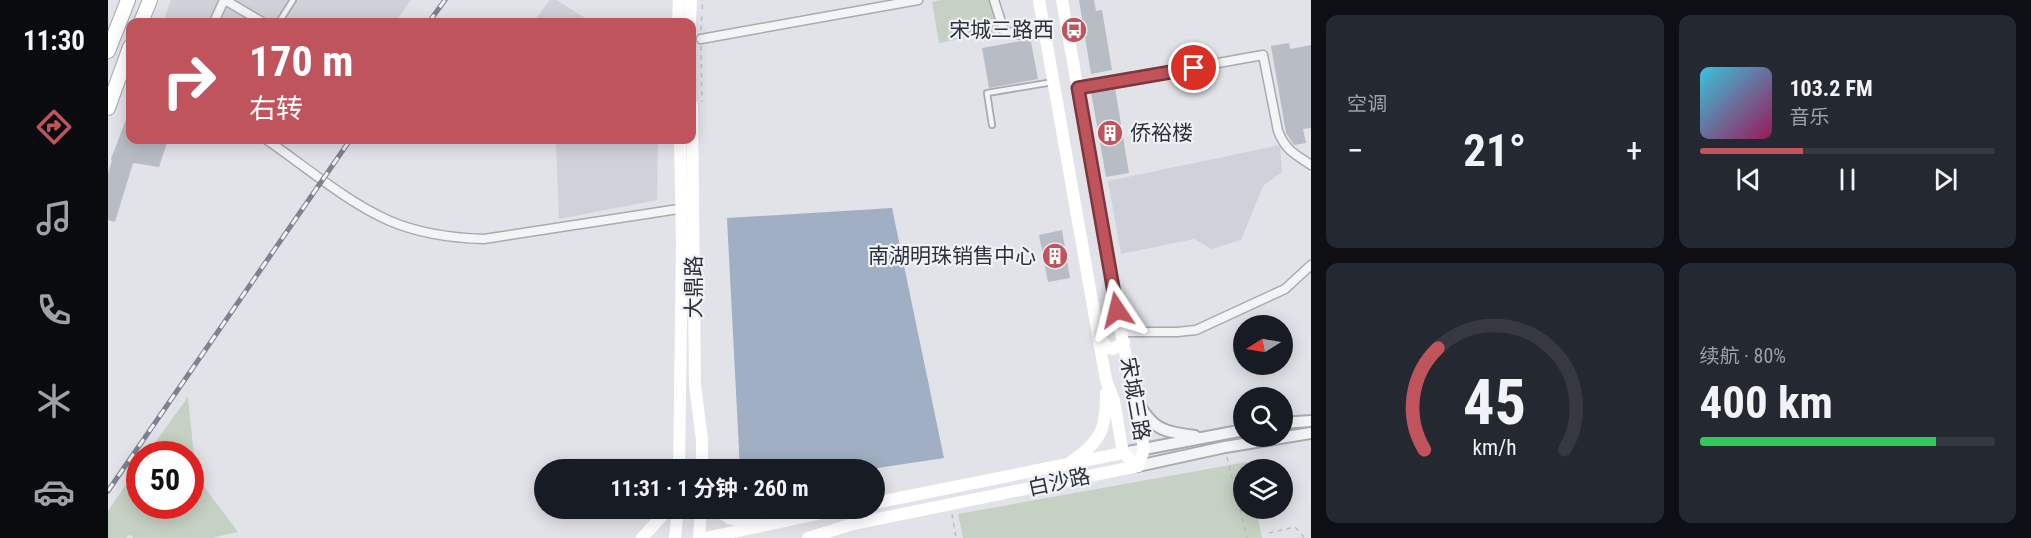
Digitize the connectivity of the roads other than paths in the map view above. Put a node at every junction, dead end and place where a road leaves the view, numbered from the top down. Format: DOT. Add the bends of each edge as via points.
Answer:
graph roads {
  1 [pos="128,0"];
  2 [pos="150,0"];
  3 [pos="225,0"];
  4 [pos="293,0"];
  5 [pos="679,0"];
  6 [pos="692,0"];
  7 [pos="918,0"];
  8 [pos="994,0"];
  9 [pos="1039,0"];
  10 [pos="1062,0"];
  11 [pos="143,18"];
  12 [pos="216,18"];
  13 [pos="255,18"];
  14 [pos="282,18"];
  15 [pos="678,18"];
  16 [pos="690,18"];
  17 [pos="1045,33"];
  18 [pos="701,39"];
  19 [pos="108,51"];
  20 [pos="126,61"];
  21 [pos="1054,82"];
  22 [pos="1078,88"];
  23 [pos="108,108"];
  24 [pos="992,125"];
  25 [pos="273,144"];
  26 [pos="680,144"];
  27 [pos="690,144"];
  28 [pos="1311,165"];
  29 [pos="688,207"];
  30 [pos="1311,265"];
  31 [pos="1099,336"];
  32 [pos="1123,337"];
  33 [pos="1106,380"];
  34 [pos="1135,398"];
  35 [pos="1311,421"];
  36 [pos="1293,422"];
  37 [pos="1233,432"];
  38 [pos="1311,433"];
  39 [pos="1201,437"];
  40 [pos="1144,449"];
  41 [pos="1123,453"];
  42 [pos="679,459"];
  43 [pos="702,459"];
  44 [pos="1066,465"];
  45 [pos="1138,466"];
  46 [pos="885,501"];
  47 [pos="659,519"];
  48 [pos="677,519"];
  49 [pos="700,519"];
  50 [pos="734,519"];
  51 [pos="793,519"];
  52 [pos="764,525"];
  53 [pos="642,538"];
  54 [pos="675,538"];
  55 [pos="699,538"];
  56 [pos="705,538"];
  57 [pos="808,538"];
  1 -- 19 [label="main road"];
  2 -- 11 [label="main road"];
  3 -- 12 [label="street"];
  3 -- 13 [label="street"];
  4 -- 14 [label="lane"];
  5 -- 15 [label="main road"];
  6 -- 16 [label="main road"];
  7 -- 18 [label="street"];
  8 -- 17 [label="street" via="1004,31 1026,36"];
  9 -- 17 [label="main road, 宋城三路"];
  10 -- 22 [label="main road, 宋城三路"];
  17 -- 21 [label="main road, 宋城三路"];
  20 -- 23 [label="main road"];
  21 -- 24 [label="lane" via="987,93"];
  21 -- 31 [label="main road, 宋城三路"];
  22 -- 28 [label="street" via="1263,56 1282,141"];
  22 -- 32 [label="main road, 宋城三路"];
  25 -- 29 [label="street" via="390,221 456,238 484,239"];
  26 -- 29 [label="main road, 大鼎路"];
  27 -- 29 [label="main road, 大鼎路"];
  29 -- 42 [label="main road, 大鼎路"];
  29 -- 43 [label="main road, 大鼎路"];
  30 -- 32 [label="street" via="1285,289 1196,330"];
  31 -- 32 [label="main road" via="1106,347 1113,349"];
  31 -- 33 [label="main road, 宋城三路"];
  32 -- 34 [label="main road, 宋城三路"];
  33 -- 41 [label="main road, 宋城三路" via="1114,401"];
  33 -- 44 [label="main road" via="1106,422 1100,437"];
  34 -- 39 [label="street" via="1155,425 1167,432"];
  34 -- 40 [label="main road, 宋城三路"];
  35 -- 36 [label="street"];
  37 -- 39 [label="street, 白沙路"];
  38 -- 45 [label="street, 白沙路"];
  39 -- 40 [label="street, 白沙路"];
  40 -- 41 [label="street, 白沙路"];
  40 -- 45 [label="main road, 宋城三路"];
  41 -- 44 [label="main road, 白沙路"];
  41 -- 45 [label="main road, 宋城三路"];
  44 -- 46 [label="main road, 白沙路"];
  45 -- 57 [label="main road, 白沙路" via="853,524"];
  47 -- 53 [label="main road"];
  48 -- 54 [label="main road"];
  49 -- 55 [label="main road"];
  50 -- 52 [label="main road"];
  51 -- 52 [label="main road"];
  52 -- 56 [label="main road"];
}
